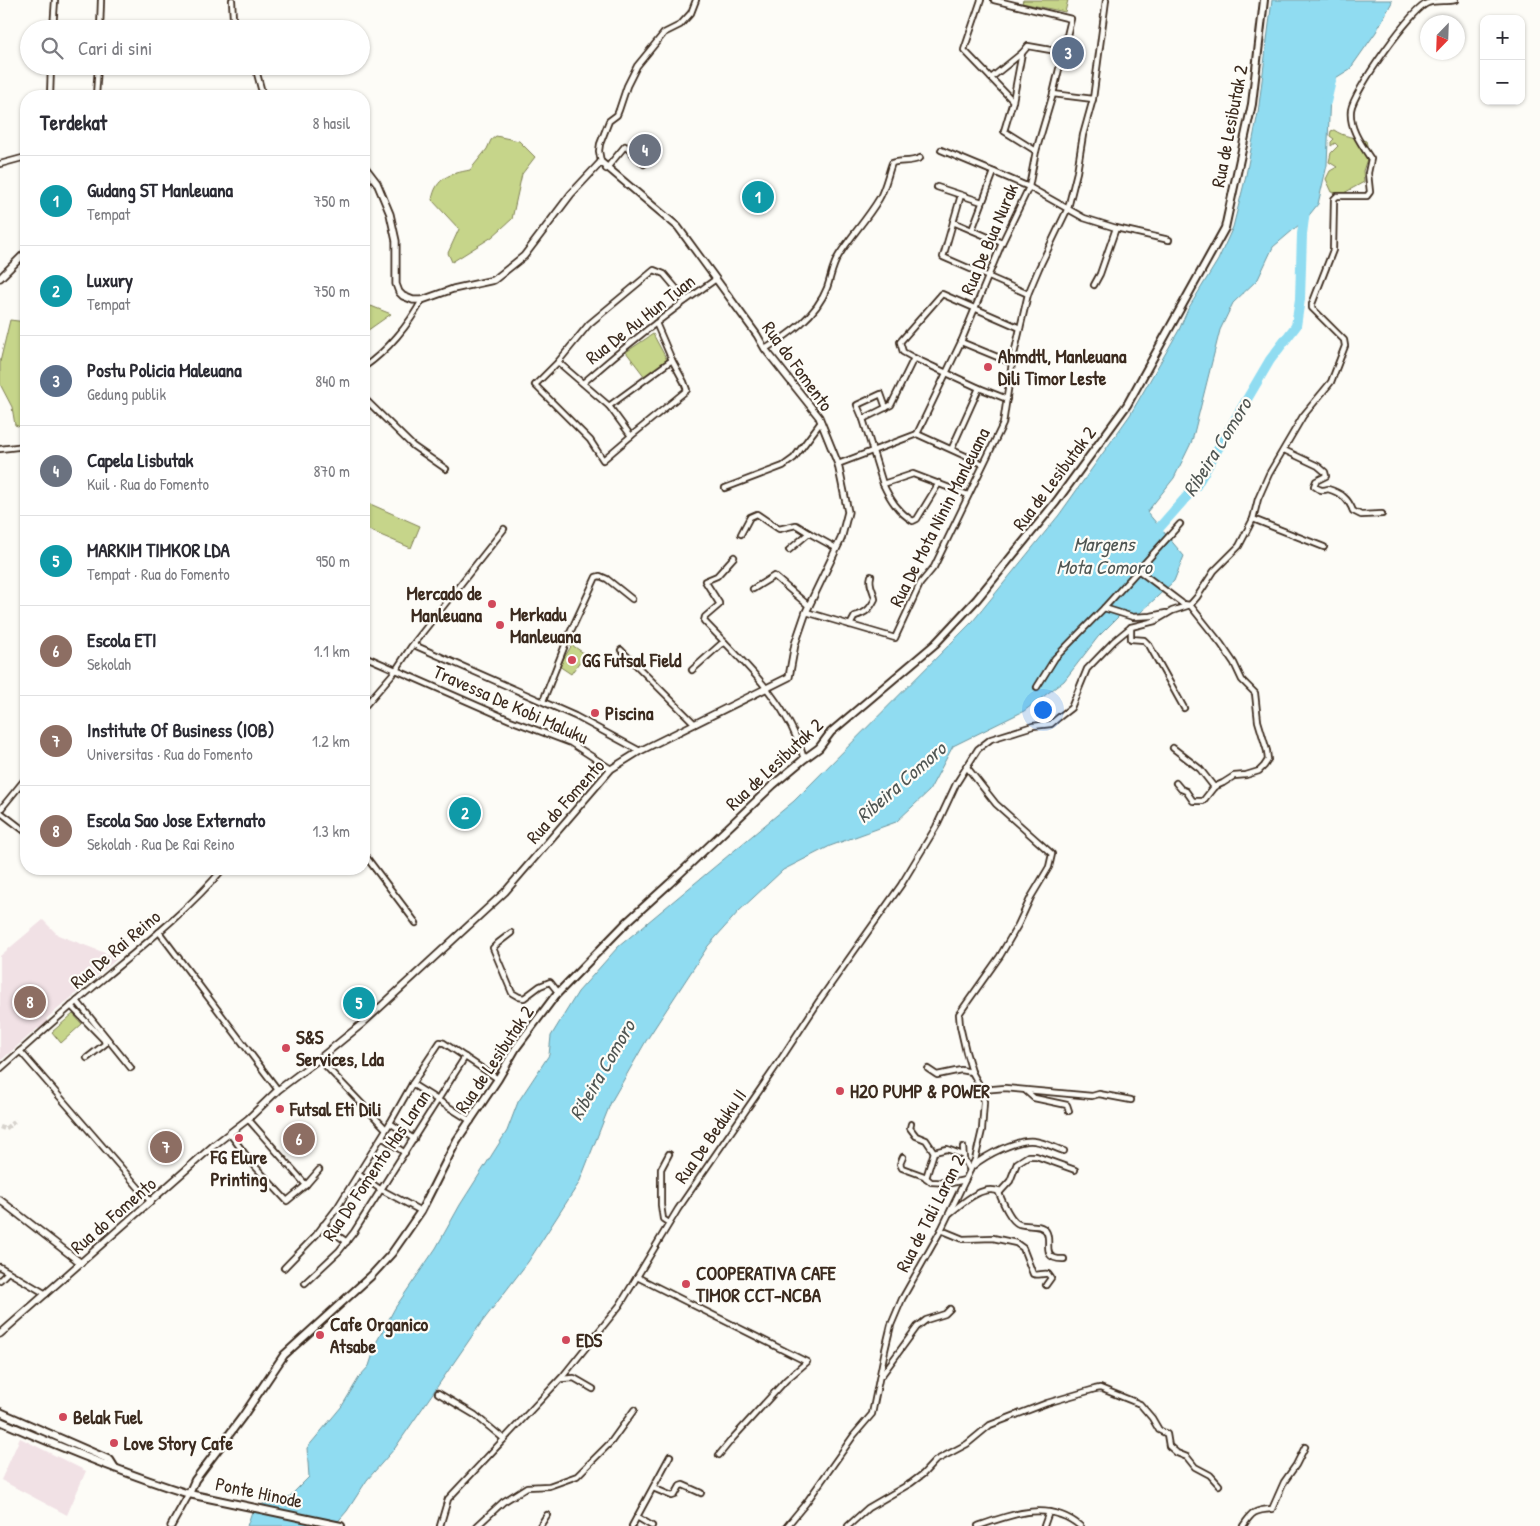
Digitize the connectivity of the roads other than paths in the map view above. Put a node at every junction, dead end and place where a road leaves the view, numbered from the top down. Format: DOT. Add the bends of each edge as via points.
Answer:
graph roads {
  1 [pos="55,0"];
  2 [pos="101,0"];
  3 [pos="232,0"];
  4 [pos="696,0"];
  5 [pos="981,0"];
  6 [pos="994,0"];
  7 [pos="1021,0"];
  8 [pos="1106,0"];
  9 [pos="1264,0"];
  10 [pos="1455,0"];
  11 [pos="1019,6"];
  12 [pos="54,20"];
  13 [pos="100,20"];
  14 [pos="233,20"];
  15 [pos="1062,52"];
  16 [pos="1022,53"];
  17 [pos="51,75"];
  18 [pos="97,75"];
  19 [pos="258,75"];
  20 [pos="991,78"];
  21 [pos="50,90"];
  22 [pos="96,90"];
  23 [pos="262,90"];
  24 [pos="1053,94"];
  25 [pos="1092,99"];
  26 [pos="1013,100"];
  27 [pos="941,150"];
  28 [pos="1036,151"];
  29 [pos="920,158"];
  30 [pos="20,159"];
  31 [pos="600,162"];
  32 [pos="0,164"];
  33 [pos="644,164"];
  34 [pos="606,169"];
  35 [pos="994,172"];
  36 [pos="370,174"];
  37 [pos="937,187"];
  38 [pos="1029,187"];
  39 [pos="961,195"];
  40 [pos="982,202"];
  41 [pos="1068,208"];
  42 [pos="952,222"];
  43 [pos="1116,228"];
  44 [pos="972,230"];
  45 [pos="1169,240"];
  46 [pos="1002,243"];
  47 [pos="20,258"];
  48 [pos="989,277"];
  49 [pos="0,278"];
  50 [pos="716,279"];
  51 [pos="1094,285"];
  52 [pos="1028,294"];
  53 [pos="422,300"];
  54 [pos="686,300"];
  55 [pos="976,308"];
  56 [pos="656,324"];
  57 [pos="1020,328"];
  58 [pos="961,342"];
  59 [pos="765,349"];
  60 [pos="914,358"];
  61 [pos="672,360"];
  62 [pos="370,362"];
  63 [pos="558,362"];
  64 [pos="1012,363"];
  65 [pos="946,373"];
  66 [pos="583,384"];
  67 [pos="979,388"];
  68 [pos="1007,399"];
  69 [pos="370,404"];
  70 [pos="609,406"];
  71 [pos="886,408"];
  72 [pos="863,419"];
  73 [pos="821,422"];
  74 [pos="917,434"];
  75 [pos="631,436"];
  76 [pos="20,447"];
  77 [pos="952,448"];
  78 [pos="0,449"];
  79 [pos="1284,450"];
  80 [pos="873,451"];
  81 [pos="838,464"];
  82 [pos="984,464"];
  83 [pos="446,469"];
  84 [pos="939,483"];
  85 [pos="883,484"];
  86 [pos="725,488"];
  87 [pos="968,495"];
  88 [pos="1382,514"];
  89 [pos="1253,519"];
  90 [pos="1180,524"];
  91 [pos="504,529"];
  92 [pos="809,533"];
  93 [pos="742,534"];
  94 [pos="1324,547"];
  95 [pos="836,548"];
  96 [pos="789,550"];
  97 [pos="734,557"];
  98 [pos="1138,570"];
  99 [pos="872,576"];
  100 [pos="754,589"];
  101 [pos="632,599"];
  102 [pos="1190,605"];
  103 [pos="809,606"];
  104 [pos="1104,608"];
  105 [pos="1172,611"];
  106 [pos="806,612"];
  107 [pos="850,625"];
  108 [pos="1131,627"];
  109 [pos="725,643"];
  110 [pos="414,645"];
  111 [pos="621,650"];
  112 [pos="370,659"];
  113 [pos="396,670"];
  114 [pos="692,670"];
  115 [pos="1037,687"];
  116 [pos="768,688"];
  117 [pos="370,701"];
  118 [pos="543,702"];
  119 [pos="1184,708"];
  120 [pos="695,724"];
  121 [pos="1173,748"];
  122 [pos="640,752"];
  123 [pos="804,759"];
  124 [pos="966,766"];
  125 [pos="611,769"];
  126 [pos="1176,784"];
  127 [pos="20,786"];
  128 [pos="1214,787"];
  129 [pos="0,811"];
  130 [pos="20,827"];
  131 [pos="370,862"];
  132 [pos="218,875"];
  133 [pos="416,923"];
  134 [pos="159,932"];
  135 [pos="511,933"];
  136 [pos="558,992"];
  137 [pos="77,1000"];
  138 [pos="71,1006"];
  139 [pos="20,1051"];
  140 [pos="465,1057"];
  141 [pos="87,1058"];
  142 [pos="320,1059"];
  143 [pos="132,1068"];
  144 [pos="0,1069"];
  145 [pos="928,1069"];
  146 [pos="972,1072"];
  147 [pos="498,1079"];
  148 [pos="412,1084"];
  149 [pos="278,1090"];
  150 [pos="982,1090"];
  151 [pos="1026,1091"];
  152 [pos="437,1100"];
  153 [pos="1131,1100"];
  154 [pos="1069,1111"];
  155 [pos="248,1119"];
  156 [pos="471,1121"];
  157 [pos="390,1124"];
  158 [pos="911,1124"];
  159 [pos="386,1129"];
  160 [pos="230,1134"];
  161 [pos="382,1137"];
  162 [pos="414,1138"];
  163 [pos="963,1147"];
  164 [pos="1064,1151"];
  165 [pos="934,1152"];
  166 [pos="406,1153"];
  167 [pos="669,1154"];
  168 [pos="963,1155"];
  169 [pos="902,1157"];
  170 [pos="971,1169"];
  171 [pos="319,1170"];
  172 [pos="1076,1170"];
  173 [pos="358,1174"];
  174 [pos="926,1178"];
  175 [pos="965,1180"];
  176 [pos="306,1185"];
  177 [pos="380,1189"];
  178 [pos="1000,1192"];
  179 [pos="0,1200"];
  180 [pos="151,1202"];
  181 [pos="420,1211"];
  182 [pos="948,1214"];
  183 [pos="669,1223"];
  184 [pos="323,1225"];
  185 [pos="941,1230"];
  186 [pos="347,1242"];
  187 [pos="1064,1259"];
  188 [pos="81,1263"];
  189 [pos="0,1267"];
  190 [pos="284,1268"];
  191 [pos="8,1272"];
  192 [pos="637,1277"];
  193 [pos="0,1280"];
  194 [pos="305,1283"];
  195 [pos="1046,1285"];
  196 [pos="46,1294"];
  197 [pos="950,1309"];
  198 [pos="0,1334"];
  199 [pos="880,1378"];
  200 [pos="561,1379"];
  201 [pos="593,1389"];
  202 [pos="438,1394"];
  203 [pos="634,1410"];
  204 [pos="0,1412"];
  205 [pos="0,1421"];
  206 [pos="504,1439"];
  207 [pos="1305,1447"];
  208 [pos="720,1455"];
  209 [pos="670,1456"];
  210 [pos="115,1468"];
  211 [pos="1219,1485"];
  212 [pos="652,1488"];
  213 [pos="701,1492"];
  214 [pos="189,1494"];
  215 [pos="1049,1512"];
  216 [pos="547,1516"];
  217 [pos="637,1517"];
  218 [pos="171,1526"];
  219 [pos="341,1526"];
  220 [pos="440,1526"];
  221 [pos="477,1526"];
  222 [pos="540,1526"];
  223 [pos="632,1526"];
  224 [pos="652,1526"];
  225 [pos="787,1526"];
  226 [pos="848,1526"];
  227 [pos="978,1526"];
  228 [pos="1044,1526"];
  229 [pos="1080,1526"];
  230 [pos="1243,1526"];
  1 -- 12 [label="street"];
  2 -- 13 [label="street"];
  3 -- 14 [label="street"];
  4 -- 31 [label="street" via="691,13 680,25 664,33 637,66 626,86 619,110 609,121 600,144"];
  5 -- 20 [label="street" via="964,50"];
  6 -- 11 [label="street"];
  7 -- 11 [label="street"];
  8 -- 25 [label="street, Rua De Mota Ninin Manleuana"];
  9 -- 123 [label="main road, Rua de Lesibutak 2" via="1252,104 1225,228 1127,405 1056,502 957,621"];
  10 -- 79 [label="street" via="1428,3 1414,12 1355,96 1351,110 1352,126 1371,158 1368,173 1370,192 1367,196 1337,196 1334,199 1333,250 1312,304 1312,308 1344,340 1345,346 1331,382 1304,416"];
  11 -- 15 [label="street, Rua De Bua Nurak" via="1071,19"];
  15 -- 16 [label="street" via="1028,46"];
  15 -- 24 [label="street, Rua De Bua Nurak"];
  16 -- 20 [label="street"];
  16 -- 26 [label="street"];
  17 -- 21 [label="street"];
  18 -- 22 [label="street"];
  19 -- 23 [label="street"];
  20 -- 26 [label="street"];
  24 -- 25 [label="street"];
  24 -- 28 [label="street, Rua De Bua Nurak"];
  25 -- 41 [label="street, Rua De Mota Ninin Manleuana"];
  26 -- 28 [label="street" via="1004,131"];
  27 -- 35 [label="street"];
  28 -- 38 [label="street, Rua De Bua Nurak"];
  29 -- 59 [label="street" via="892,163 881,197 837,257 821,300 788,335"];
  30 -- 32 [label="street"];
  31 -- 34 [label="street, Rua do Fomento"];
  31 -- 53 [label="street" via="524,256 494,280"];
  33 -- 34 [label="street" via="625,146"];
  34 -- 50 [label="street, Rua do Fomento" via="678,227"];
  35 -- 38 [label="street"];
  35 -- 40 [label="street"];
  36 -- 53 [label="street" via="390,214 396,242 396,284 399,292 413,300"];
  37 -- 39 [label="street"];
  38 -- 41 [label="street"];
  38 -- 46 [label="street, Rua De Bua Nurak"];
  39 -- 40 [label="street"];
  39 -- 42 [label="street"];
  40 -- 44 [label="street"];
  41 -- 43 [label="street" via="1084,218"];
  41 -- 52 [label="street, Rua De Mota Ninin Manleuana"];
  42 -- 44 [label="street"];
  42 -- 48 [label="street" via="943,257"];
  43 -- 45 [label="street"];
  43 -- 51 [label="street"];
  44 -- 46 [label="street"];
  46 -- 48 [label="street, Rua De Bua Nurak"];
  47 -- 49 [label="street"];
  48 -- 52 [label="street"];
  48 -- 55 [label="street, Rua De Bua Nurak"];
  50 -- 54 [label="street, Rua De Au Hun Tuan"];
  50 -- 59 [label="street, Rua do Fomento"];
  52 -- 57 [label="street, Rua De Mota Ninin Manleuana"];
  53 -- 62 [label="street"];
  54 -- 56 [label="street, Rua De Au Hun Tuan"];
  54 -- 63 [label="street" via="664,274 654,270 589,324"];
  55 -- 57 [label="street"];
  55 -- 58 [label="street, Rua De Bua Nurak"];
  55 -- 60 [label="street" via="942,294 900,342 903,352"];
  56 -- 61 [label="street"];
  56 -- 66 [label="street, Rua De Au Hun Tuan"];
  57 -- 64 [label="street, Rua De Mota Ninin Manleuana"];
  58 -- 64 [label="street"];
  58 -- 65 [label="street, Rua De Bua Nurak"];
  59 -- 73 [label="street, Rua do Fomento"];
  60 -- 65 [label="street"];
  60 -- 71 [label="street" via="891,405"];
  61 -- 70 [label="street"];
  61 -- 75 [label="street" via="687,390"];
  63 -- 66 [label="street"];
  63 -- 75 [label="street" via="535,384 590,440 603,460"];
  64 -- 68 [label="street, Rua De Mota Ninin Manleuana"];
  65 -- 67 [label="street"];
  65 -- 74 [label="street, Rua De Bua Nurak"];
  66 -- 70 [label="street"];
  67 -- 68 [label="street"];
  67 -- 77 [label="street"];
  68 -- 82 [label="street, Rua De Mota Ninin Manleuana" via="1003,424"];
  69 -- 83 [label="street" via="413,446"];
  70 -- 75 [label="street"];
  71 -- 72 [label="street"];
  71 -- 72 [label="street" via="881,394 857,405"];
  72 -- 80 [label="street"];
  73 -- 81 [label="street, Rua do Fomento"];
  73 -- 86 [label="street" via="794,458 783,466"];
  74 -- 77 [label="street"];
  74 -- 80 [label="street"];
  76 -- 78 [label="street"];
  77 -- 82 [label="street"];
  79 -- 88 [label="street" via="1325,472 1326,476 1316,481 1314,486 1318,489 1344,495 1353,511 1361,515"];
  79 -- 89 [label="street" via="1269,474"];
  80 -- 81 [label="street"];
  80 -- 85 [label="street"];
  81 -- 95 [label="street, Rua do Fomento" via="848,512"];
  82 -- 87 [label="street, Rua De Mota Ninin Manleuana"];
  84 -- 85 [label="street" via="913,474"];
  84 -- 85 [label="street" via="913,521 889,497"];
  84 -- 87 [label="street"];
  87 -- 107 [label="street, Rua De Mota Ninin Manleuana" via="895,638"];
  89 -- 94 [label="street"];
  89 -- 102 [label="street" via="1239,546 1214,571"];
  90 -- 98 [label="street"];
  91 -- 110 [label="street"];
  92 -- 93 [label="street" via="796,525 779,529 757,514 750,517"];
  92 -- 95 [label="street"];
  92 -- 96 [label="street"];
  95 -- 103 [label="street, Rua do Fomento"];
  97 -- 109 [label="street" via="717,576 705,581 719,605 704,621"];
  98 -- 102 [label="street" via="1183,604"];
  98 -- 104 [label="street"];
  99 -- 107 [label="street" via="870,580 875,599 870,608 855,616"];
  100 -- 103 [label="street" via="774,576"];
  101 -- 118 [label="street" via="607,579 596,577"];
  102 -- 105 [label="street"];
  102 -- 128 [label="street" via="1221,644 1242,680 1255,693 1258,721 1267,751 1268,760 1259,772 1234,776"];
  103 -- 106 [label="street, Rua do Fomento"];
  104 -- 105 [label="street" via="1133,618"];
  104 -- 115 [label="street" via="1055,658"];
  105 -- 108 [label="street" via="1155,621"];
  106 -- 107 [label="street, Rua De Mota Ninin Manleuana"];
  106 -- 116 [label="street, Rua do Fomento" via="795,644 789,677"];
  108 -- 119 [label="street" via="1131,639 1144,640 1148,645"];
  108 -- 124 [label="street, Rua De Beduku II" via="1087,668 1071,708 1051,724 991,739 978,749"];
  109 -- 114 [label="street"];
  109 -- 116 [label="street"];
  110 -- 113 [label="street"];
  110 -- 118 [label="street"];
  111 -- 120 [label="street"];
  112 -- 113 [label="street, Travessa De Kobi Maluku"];
  113 -- 117 [label="street"];
  113 -- 125 [label="street, Travessa De Kobi Maluku" via="571,743"];
  116 -- 120 [label="street, Rua do Fomento"];
  116 -- 123 [label="street"];
  118 -- 122 [label="street" via="600,728"];
  120 -- 122 [label="street, Rua do Fomento"];
  121 -- 128 [label="street" via="1200,768"];
  122 -- 125 [label="street, Rua do Fomento"];
  123 -- 136 [label="main road, Rua de Lesibutak 2" via="627,922"];
  124 -- 146 [label="street, Rua de Tali Laran 2" via="996,804 1052,854 1049,868 1000,956 959,1014"];
  124 -- 183 [label="street, Rua De Beduku II" via="936,827 901,885"];
  125 -- 142 [label="street, Rua do Fomento" via="505,892"];
  126 -- 128 [label="street" via="1198,802 1203,801"];
  127 -- 129 [label="street"];
  129 -- 130 [label="street"];
  131 -- 133 [label="street"];
  132 -- 134 [label="street, Rua De Rai Reino"];
  134 -- 137 [label="street, Rua De Rai Reino"];
  134 -- 149 [label="street"];
  135 -- 136 [label="street" via="493,948 512,992 524,998 550,982"];
  136 -- 147 [label="main road, Rua de Lesibutak 2" via="516,1048"];
  137 -- 138 [label="street, Rua De Rai Reino"];
  137 -- 143 [label="street"];
  138 -- 139 [label="street, Rua De Rai Reino"];
  138 -- 141 [label="street" via="104,1040 105,1044"];
  139 -- 144 [label="street, Rua De Rai Reino"];
  139 -- 180 [label="street"];
  140 -- 147 [label="street"];
  140 -- 148 [label="street" via="440,1042"];
  140 -- 152 [label="street, Rua Do Fomento Has Laran"];
  142 -- 149 [label="street, Rua do Fomento"];
  142 -- 159 [label="street"];
  145 -- 146 [label="street" via="937,1075 961,1070"];
  146 -- 150 [label="street, Rua de Tali Laran 2"];
  147 -- 156 [label="main road, Rua de Lesibutak 2"];
  148 -- 152 [label="street"];
  148 -- 157 [label="street"];
  149 -- 155 [label="street, Rua do Fomento"];
  150 -- 151 [label="street"];
  150 -- 170 [label="street, Rua de Tali Laran 2" via="982,1130"];
  151 -- 153 [label="street" via="1099,1094"];
  151 -- 154 [label="street" via="1034,1098 1067,1105"];
  152 -- 156 [label="street"];
  152 -- 162 [label="street, Rua Do Fomento Has Laran"];
  155 -- 160 [label="street, Rua do Fomento"];
  155 -- 176 [label="street"];
  156 -- 181 [label="main road, Rua de Lesibutak 2" via="457,1140"];
  157 -- 159 [label="street"];
  157 -- 162 [label="street"];
  158 -- 165 [label="street" via="916,1136 926,1140"];
  159 -- 161 [label="street"];
  160 -- 176 [label="street" via="289,1203"];
  160 -- 180 [label="street, Rua do Fomento"];
  161 -- 166 [label="street"];
  161 -- 173 [label="street"];
  162 -- 166 [label="street, Rua Do Fomento Has Laran"];
  163 -- 168 [label="street"];
  164 -- 170 [label="street" via="1029,1141 990,1154"];
  165 -- 168 [label="street" via="945,1149"];
  165 -- 174 [label="street"];
  166 -- 177 [label="street, Rua Do Fomento Has Laran"];
  167 -- 183 [label="street" via="661,1168 661,1205 663,1219"];
  168 -- 170 [label="street"];
  169 -- 174 [label="street" via="902,1168"];
  170 -- 175 [label="street, Rua de Tali Laran 2"];
  171 -- 176 [label="street"];
  172 -- 178 [label="street" via="1028,1156 1017,1163 1010,1181"];
  173 -- 177 [label="street"];
  173 -- 184 [label="street"];
  174 -- 175 [label="street" via="943,1183"];
  175 -- 182 [label="street, Rua de Tali Laran 2"];
  177 -- 181 [label="street"];
  177 -- 186 [label="street, Rua Do Fomento Has Laran"];
  178 -- 182 [label="street" via="993,1189 974,1194"];
  178 -- 187 [label="street" via="1003,1205 1015,1221 1045,1230 1049,1253"];
  179 -- 188 [label="street"];
  180 -- 188 [label="street, Rua do Fomento"];
  181 -- 214 [label="main road, Rua de Lesibutak 2" via="392,1253 371,1276 284,1355 195,1480"];
  182 -- 185 [label="street, Rua de Tali Laran 2"];
  183 -- 192 [label="street, Rua De Beduku II"];
  184 -- 186 [label="street"];
  184 -- 190 [label="street"];
  185 -- 195 [label="street" via="963,1239 993,1238 1016,1243 1023,1248 1033,1274 1044,1273 1051,1278"];
  185 -- 199 [label="street, Rua de Tali Laran 2" via="898,1308"];
  186 -- 194 [label="street, Rua Do Fomento Has Laran"];
  188 -- 196 [label="street, Rua do Fomento"];
  189 -- 191 [label="street"];
  191 -- 193 [label="street"];
  191 -- 196 [label="street"];
  192 -- 200 [label="street, Rua De Beduku II"];
  192 -- 208 [label="street" via="807,1362 786,1380"];
  196 -- 198 [label="street, Rua do Fomento"];
  197 -- 199 [label="street" via="917,1327"];
  199 -- 225 [label="street, Rua de Tali Laran 2" via="872,1414"];
  200 -- 201 [label="street" via="574,1378"];
  200 -- 206 [label="street, Rua De Beduku II"];
  202 -- 206 [label="street" via="475,1415"];
  203 -- 221 [label="street" via="611,1442 577,1476 548,1486 527,1488 503,1502"];
  204 -- 210 [label="main road" via="110,1460"];
  205 -- 210 [label="main road"];
  206 -- 220 [label="street, Rua De Beduku II" via="448,1499"];
  207 -- 230 [label="street" via="1272,1508 1259,1509"];
  209 -- 212 [label="street"];
  210 -- 214 [label="main road, Ponte Hinode"];
  211 -- 226 [label="street" via="1169,1446 1167,1434 1159,1430 1140,1404 1100,1388 990,1425 967,1444 935,1461 910,1483 868,1508"];
  212 -- 213 [label="street" via="672,1496 683,1485"];
  212 -- 217 [label="street"];
  214 -- 218 [label="street"];
  214 -- 219 [label="main road, Ponte Hinode"];
  215 -- 227 [label="street" via="1031,1511"];
  215 -- 228 [label="street"];
  215 -- 229 [label="street" via="1070,1518"];
  216 -- 222 [label="street"];
  217 -- 223 [label="street"];
  217 -- 224 [label="street"];
}
